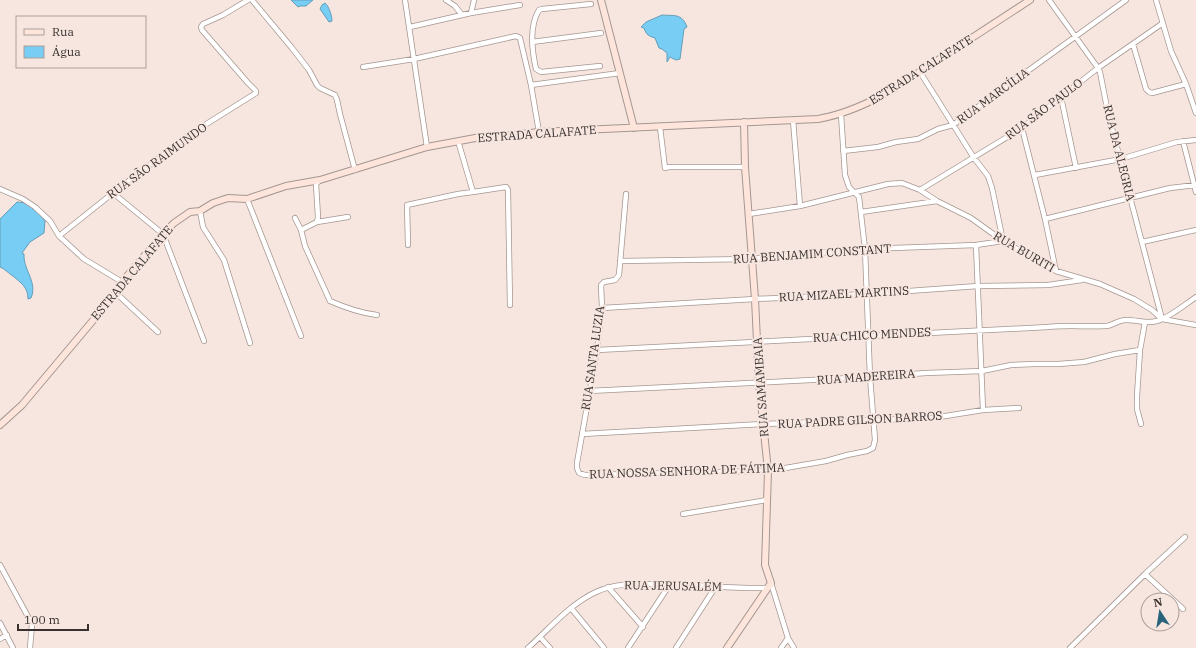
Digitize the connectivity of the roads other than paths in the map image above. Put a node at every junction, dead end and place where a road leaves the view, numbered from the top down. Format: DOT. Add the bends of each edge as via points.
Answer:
graph roads {
  1 [pos="248,0"];
  2 [pos="253,0"];
  3 [pos="405,0"];
  4 [pos="446,0"];
  5 [pos="474,0"];
  6 [pos="600,0"];
  7 [pos="1030,0"];
  8 [pos="1049,0"];
  9 [pos="1126,0"];
  10 [pos="1156,0"];
  11 [pos="590,4"];
  12 [pos="520,5"];
  13 [pos="471,13"];
  14 [pos="462,15"];
  15 [pos="1163,23"];
  16 [pos="410,27"];
  17 [pos="601,33"];
  18 [pos="1076,37"];
  19 [pos="532,42"];
  20 [pos="1133,44"];
  21 [pos="414,58"];
  22 [pos="600,66"];
  23 [pos="363,67"];
  24 [pos="1098,68"];
  25 [pos="570,69"];
  26 [pos="920,72"];
  27 [pos="620,73"];
  28 [pos="571,80"];
  29 [pos="1186,84"];
  30 [pos="531,85"];
  31 [pos="1060,96"];
  32 [pos="1196,113"];
  33 [pos="841,114"];
  34 [pos="793,120"];
  35 [pos="744,122"];
  36 [pos="953,125"];
  37 [pos="660,127"];
  38 [pos="634,128"];
  39 [pos="1022,128"];
  40 [pos="539,132"];
  41 [pos="1196,140"];
  42 [pos="458,141"];
  43 [pos="1183,141"];
  44 [pos="427,147"];
  45 [pos="843,151"];
  46 [pos="974,158"];
  47 [pos="1121,159"];
  48 [pos="745,167"];
  49 [pos="1076,168"];
  50 [pos="355,170"];
  51 [pos="1034,176"];
  52 [pos="320,180"];
  53 [pos="1195,185"];
  54 [pos="0,189"];
  55 [pos="920,190"];
  56 [pos="473,192"];
  57 [pos="1196,192"];
  58 [pos="113,193"];
  59 [pos="854,193"];
  60 [pos="626,194"];
  61 [pos="1131,198"];
  62 [pos="247,199"];
  63 [pos="937,201"];
  64 [pos="800,206"];
  65 [pos="200,211"];
  66 [pos="861,212"];
  67 [pos="749,214"];
  68 [pos="348,217"];
  69 [pos="295,218"];
  70 [pos="1045,219"];
  71 [pos="316,222"];
  72 [pos="301,230"];
  73 [pos="1196,230"];
  74 [pos="163,234"];
  75 [pos="59,236"];
  76 [pos="1003,241"];
  77 [pos="1142,242"];
  78 [pos="408,245"];
  79 [pos="976,245"];
  80 [pos="865,250"];
  81 [pos="751,259"];
  82 [pos="620,261"];
  83 [pos="1056,271"];
  84 [pos="1086,279"];
  85 [pos="122,282"];
  86 [pos="978,286"];
  87 [pos="116,293"];
  88 [pos="867,294"];
  89 [pos="1196,297"];
  90 [pos="755,299"];
  91 [pos="510,305"];
  92 [pos="602,308"];
  93 [pos="377,314"];
  94 [pos="1162,319"];
  95 [pos="1145,322"];
  96 [pos="1196,325"];
  97 [pos="981,330"];
  98 [pos="158,332"];
  99 [pos="301,336"];
  100 [pos="869,336"];
  101 [pos="204,341"];
  102 [pos="757,341"];
  103 [pos="250,344"];
  104 [pos="597,350"];
  105 [pos="1140,350"];
  106 [pos="982,371"];
  107 [pos="870,377"];
  108 [pos="759,383"];
  109 [pos="589,391"];
  110 [pos="1019,408"];
  111 [pos="984,410"];
  112 [pos="873,420"];
  113 [pos="763,424"];
  114 [pos="1141,424"];
  115 [pos="0,425"];
  116 [pos="582,434"];
  117 [pos="577,463"];
  118 [pos="768,471"];
  119 [pos="767,500"];
  120 [pos="683,514"];
  121 [pos="1185,537"];
  122 [pos="0,565"];
  123 [pos="1145,574"];
  124 [pos="670,584"];
  125 [pos="716,586"];
  126 [pos="769,586"];
  127 [pos="608,587"];
  128 [pos="571,608"];
  129 [pos="1184,609"];
  130 [pos="0,623"];
  131 [pos="643,627"];
  132 [pos="7,635"];
  133 [pos="540,637"];
  134 [pos="788,638"];
  135 [pos="0,640"];
  136 [pos="13,648"];
  137 [pos="30,648"];
  138 [pos="528,648"];
  139 [pos="550,648"];
  140 [pos="604,648"];
  141 [pos="628,648"];
  142 [pos="676,648"];
  143 [pos="727,648"];
  144 [pos="781,648"];
  145 [pos="794,648"];
  146 [pos="1070,648"];
  1 -- 58 [label="street, RUA SÃO RAIMUNDO" via="203,24 202,29 256,93 192,133"];
  2 -- 50 [label="street" via="301,59 317,85 335,95"];
  3 -- 16 [label="street"];
  4 -- 14 [label="street"];
  5 -- 13 [label="street"];
  6 -- 27 [label="street"];
  7 -- 26 [label="street, ESTRADA CALAFATE"];
  8 -- 18 [label="street, RUA DA ALEGRIA"];
  9 -- 18 [label="street, RUA MARCÍLIA"];
  10 -- 15 [label="street"];
  11 -- 19 [label="street" via="539,10"];
  12 -- 13 [label="street"];
  13 -- 14 [label="street"];
  14 -- 16 [label="street"];
  15 -- 20 [label="street, RUA SÃO PAULO"];
  15 -- 29 [label="street" via="1171,51"];
  16 -- 21 [label="street"];
  17 -- 19 [label="street"];
  18 -- 24 [label="street, RUA DA ALEGRIA"];
  18 -- 36 [label="street, RUA MARCÍLIA"];
  19 -- 25 [label="street" via="537,71"];
  20 -- 24 [label="street, RUA SÃO PAULO"];
  20 -- 29 [label="street" via="1149,92"];
  21 -- 23 [label="street"];
  21 -- 30 [label="street" via="516,36 520,38"];
  21 -- 44 [label="street"];
  22 -- 25 [label="street"];
  24 -- 31 [label="street, RUA SÃO PAULO"];
  24 -- 47 [label="street, RUA DA ALEGRIA"];
  25 -- 28 [label="street"];
  26 -- 33 [label="street, ESTRADA CALAFATE" via="875,100"];
  26 -- 36 [label="street"];
  27 -- 28 [label="street"];
  27 -- 38 [label="street"];
  28 -- 30 [label="street"];
  29 -- 32 [label="street"];
  30 -- 40 [label="street"];
  31 -- 39 [label="street, RUA SÃO PAULO"];
  31 -- 49 [label="street"];
  33 -- 34 [label="street, ESTRADA CALAFATE" via="818,119"];
  33 -- 45 [label="street"];
  34 -- 35 [label="street, ESTRADA CALAFATE"];
  34 -- 64 [label="street"];
  35 -- 37 [label="street, ESTRADA CALAFATE"];
  35 -- 48 [label="street, RUA SAMAMBAIA"];
  36 -- 45 [label="street, RUA MARCÍLIA" via="918,139"];
  36 -- 46 [label="street"];
  37 -- 38 [label="street, ESTRADA CALAFATE"];
  37 -- 48 [label="street" via="666,168"];
  38 -- 40 [label="street, ESTRADA CALAFATE"];
  39 -- 46 [label="street, RUA SÃO PAULO"];
  39 -- 51 [label="street"];
  40 -- 42 [label="street, ESTRADA CALAFATE"];
  41 -- 43 [label="street"];
  42 -- 44 [label="street, ESTRADA CALAFATE"];
  42 -- 56 [label="street"];
  43 -- 47 [label="street"];
  43 -- 53 [label="street"];
  44 -- 50 [label="street, ESTRADA CALAFATE"];
  45 -- 59 [label="street" via="845,175"];
  46 -- 55 [label="street, RUA SÃO PAULO"];
  46 -- 76 [label="street" via="988,176"];
  47 -- 49 [label="street"];
  47 -- 61 [label="street, RUA DA ALEGRIA"];
  48 -- 67 [label="street, RUA SAMAMBAIA"];
  49 -- 51 [label="street"];
  50 -- 52 [label="street, ESTRADA CALAFATE"];
  51 -- 70 [label="street"];
  52 -- 62 [label="street, ESTRADA CALAFATE" via="286,186"];
  52 -- 71 [label="street" via="316,184"];
  53 -- 57 [label="street"];
  53 -- 61 [label="street" via="1170,188"];
  54 -- 75 [label="street" via="35,207 50,221"];
  55 -- 59 [label="street, RUA BURITI" via="902,183"];
  55 -- 63 [label="street, RUA BURITI"];
  56 -- 78 [label="street" via="407,205"];
  56 -- 91 [label="street" via="506,186 509,191"];
  58 -- 74 [label="street"];
  58 -- 75 [label="street, RUA SÃO RAIMUNDO"];
  59 -- 64 [label="street, RUA BURITI"];
  59 -- 66 [label="street" via="859,197"];
  60 -- 82 [label="street, RUA SANTA LUZIA"];
  61 -- 70 [label="street"];
  61 -- 77 [label="street, RUA DA ALEGRIA"];
  62 -- 65 [label="street, ESTRADA CALAFATE" via="228,198"];
  62 -- 99 [label="street"];
  63 -- 66 [label="street"];
  63 -- 76 [label="street, RUA BURITI" via="971,218"];
  64 -- 67 [label="street, RUA BURITI"];
  65 -- 74 [label="street, ESTRADA CALAFATE" via="190,212"];
  65 -- 103 [label="street" via="203,227 224,260"];
  66 -- 80 [label="street"];
  67 -- 81 [label="street, RUA SAMAMBAIA"];
  68 -- 71 [label="street"];
  69 -- 72 [label="street"];
  70 -- 83 [label="street"];
  71 -- 72 [label="street"];
  72 -- 93 [label="street" via="305,246 330,301 362,314"];
  73 -- 77 [label="street"];
  74 -- 85 [label="street, ESTRADA CALAFATE"];
  74 -- 101 [label="street"];
  75 -- 85 [label="street" via="84,258"];
  76 -- 79 [label="street, RUA BENJAMIM CONSTANT"];
  76 -- 83 [label="street, RUA BURITI"];
  77 -- 94 [label="street, RUA DA ALEGRIA"];
  79 -- 80 [label="street, RUA BENJAMIM CONSTANT"];
  79 -- 86 [label="street"];
  80 -- 81 [label="street, RUA BENJAMIM CONSTANT"];
  80 -- 88 [label="street"];
  81 -- 82 [label="street, RUA BENJAMIM CONSTANT"];
  81 -- 90 [label="street, RUA SAMAMBAIA"];
  82 -- 92 [label="street, RUA SANTA LUZIA" via="617,279 601,285"];
  83 -- 84 [label="street, RUA BURITI"];
  84 -- 86 [label="street, RUA MIZAEL MARTINS" via="1048,285"];
  84 -- 94 [label="street, RUA BURITI" via="1134,299"];
  85 -- 87 [label="street, ESTRADA CALAFATE"];
  86 -- 88 [label="street, RUA MIZAEL MARTINS"];
  86 -- 97 [label="street"];
  87 -- 98 [label="street"];
  87 -- 115 [label="street, ESTRADA CALAFATE" via="22,405"];
  88 -- 90 [label="street, RUA MIZAEL MARTINS"];
  88 -- 100 [label="street"];
  89 -- 94 [label="street"];
  90 -- 92 [label="street, RUA MIZAEL MARTINS"];
  90 -- 102 [label="street, RUA SAMAMBAIA"];
  92 -- 104 [label="street, RUA SANTA LUZIA"];
  94 -- 95 [label="street, RUA CHICO MENDES"];
  94 -- 96 [label="street"];
  95 -- 97 [label="street, RUA CHICO MENDES" via="1119,320 1109,326 1068,325"];
  95 -- 105 [label="street"];
  97 -- 100 [label="street, RUA CHICO MENDES"];
  97 -- 106 [label="street"];
  100 -- 102 [label="street, RUA CHICO MENDES"];
  100 -- 107 [label="street"];
  102 -- 104 [label="street, RUA CHICO MENDES"];
  102 -- 108 [label="street, RUA SAMAMBAIA"];
  104 -- 109 [label="street, RUA SANTA LUZIA"];
  105 -- 106 [label="street, RUA MADEREIRA" via="1084,362 1011,365"];
  105 -- 114 [label="street" via="1137,409"];
  106 -- 107 [label="street, RUA MADEREIRA"];
  106 -- 111 [label="street"];
  107 -- 108 [label="street, RUA MADEREIRA"];
  107 -- 112 [label="street"];
  108 -- 109 [label="street, RUA MADEREIRA"];
  108 -- 113 [label="street, RUA SAMAMBAIA"];
  109 -- 116 [label="street, RUA SANTA LUZIA"];
  110 -- 111 [label="street, RUA PADRE GILSON BARROS"];
  111 -- 112 [label="street, RUA PADRE GILSON BARROS" via="933,418"];
  112 -- 113 [label="street, RUA PADRE GILSON BARROS"];
  112 -- 118 [label="street, RUA NOSSA SENHORA DE FÁTIMA" via="874,446 870,450 847,454 826,462"];
  113 -- 116 [label="street, RUA PADRE GILSON BARROS"];
  113 -- 118 [label="street, RUA SAMAMBAIA"];
  116 -- 117 [label="street, RUA SANTA LUZIA"];
  117 -- 118 [label="street, RUA NOSSA SENHORA DE FÁTIMA" via="579,473 585,475"];
  118 -- 119 [label="street, RUA SAMAMBAIA"];
  119 -- 120 [label="street"];
  119 -- 126 [label="street, RUA SAMAMBAIA" via="765,565"];
  121 -- 123 [label="street"];
  122 -- 137 [label="street" via="32,624"];
  123 -- 129 [label="street"];
  123 -- 146 [label="street"];
  124 -- 125 [label="street, RUA JERUSALÉM"];
  124 -- 127 [label="street, RUA JERUSALÉM" via="626,584"];
  124 -- 131 [label="street"];
  125 -- 126 [label="street, RUA JERUSALÉM"];
  125 -- 142 [label="street"];
  126 -- 134 [label="street, RUA SAMAMBAIA"];
  126 -- 143 [label="street"];
  127 -- 128 [label="street, RUA JERUSALÉM"];
  127 -- 131 [label="street"];
  128 -- 133 [label="street, RUA JERUSALÉM"];
  128 -- 140 [label="street"];
  130 -- 132 [label="street"];
  131 -- 141 [label="street"];
  132 -- 135 [label="street"];
  132 -- 136 [label="street"];
  133 -- 138 [label="street, RUA JERUSALÉM"];
  133 -- 139 [label="street"];
  134 -- 144 [label="street"];
  134 -- 145 [label="street, RUA SAMAMBAIA"];
}
